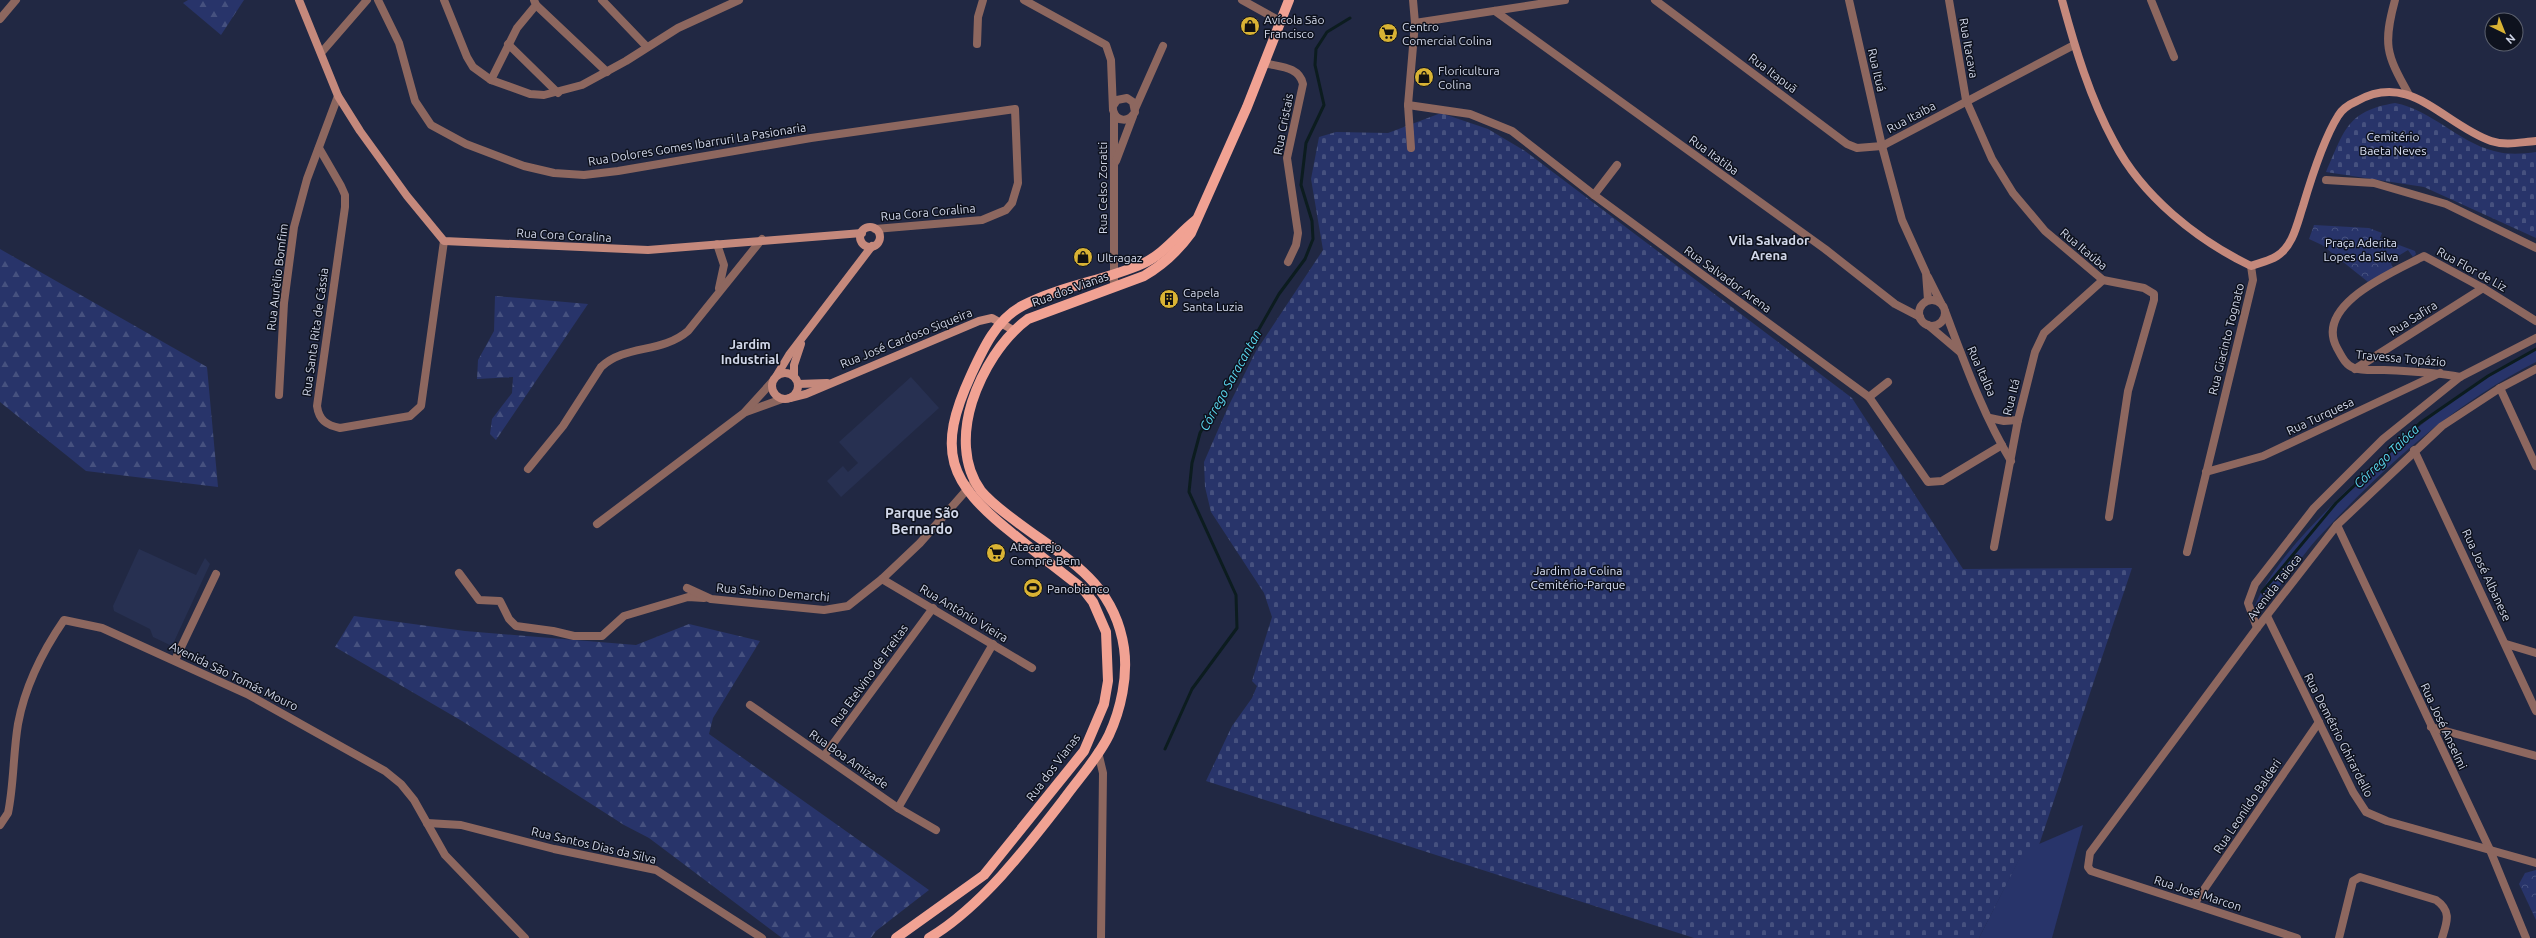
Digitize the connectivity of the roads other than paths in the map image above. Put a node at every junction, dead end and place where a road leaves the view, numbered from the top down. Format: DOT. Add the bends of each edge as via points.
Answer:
graph roads {
  1 [pos="16,0"];
  2 [pos="299,0"];
  3 [pos="367,0"];
  4 [pos="378,0"];
  5 [pos="444,0"];
  6 [pos="602,0"];
  7 [pos="739,0"];
  8 [pos="983,0"];
  9 [pos="1024,0"];
  10 [pos="1242,0"];
  11 [pos="1289,0"];
  12 [pos="1413,0"];
  13 [pos="1565,0"];
  14 [pos="1655,0"];
  15 [pos="1849,0"];
  16 [pos="1949,0"];
  17 [pos="2062,0"];
  18 [pos="2151,0"];
  19 [pos="2395,0"];
  20 [pos="535,2"];
  21 [pos="1494,11"];
  22 [pos="0,19"];
  23 [pos="1280,21"];
  24 [pos="1415,23"];
  25 [pos="508,44"];
  26 [pos="977,44"];
  27 [pos="2074,45"];
  28 [pos="1163,46"];
  29 [pos="647,47"];
  30 [pos="321,53"];
  31 [pos="2174,57"];
  32 [pos="1264,64"];
  33 [pos="607,72"];
  34 [pos="491,80"];
  35 [pos="558,93"];
  36 [pos="2408,93"];
  37 [pos="338,96"];
  38 [pos="1966,100"];
  39 [pos="1408,105"];
  40 [pos="1015,109"];
  41 [pos="1113,110"];
  42 [pos="1134,112"];
  43 [pos="2536,140"];
  44 [pos="1882,146"];
  45 [pos="319,148"];
  46 [pos="1411,148"];
  47 [pos="1115,164"];
  48 [pos="1617,165"];
  49 [pos="2326,180"];
  50 [pos="1594,195"];
  51 [pos="1198,219"];
  52 [pos="875,229"];
  53 [pos="862,232"];
  54 [pos="762,239"];
  55 [pos="444,241"];
  56 [pos="717,244"];
  57 [pos="872,246"];
  58 [pos="2536,248"];
  59 [pos="1288,262"];
  60 [pos="2251,266"];
  61 [pos="1926,272"];
  62 [pos="1114,273"];
  63 [pos="2103,280"];
  64 [pos="1114,287"];
  65 [pos="2483,288"];
  66 [pos="718,291"];
  67 [pos="1928,300"];
  68 [pos="1941,303"];
  69 [pos="1945,311"];
  70 [pos="1920,317"];
  71 [pos="2536,321"];
  72 [pos="1002,322"];
  73 [pos="1928,325"];
  74 [pos="1013,330"];
  75 [pos="2536,338"];
  76 [pos="803,340"];
  77 [pos="1960,352"];
  78 [pos="2343,359"];
  79 [pos="2355,369"];
  80 [pos="2536,369"];
  81 [pos="2441,373"];
  82 [pos="2460,377"];
  83 [pos="774,379"];
  84 [pos="796,380"];
  85 [pos="1888,382"];
  86 [pos="830,383"];
  87 [pos="2500,388"];
  88 [pos="279,395"];
  89 [pos="1870,397"];
  90 [pos="786,398"];
  91 [pos="744,412"];
  92 [pos="1990,418"];
  93 [pos="2018,420"];
  94 [pos="2002,445"];
  95 [pos="2414,450"];
  96 [pos="2011,461"];
  97 [pos="2536,466"];
  98 [pos="528,469"];
  99 [pos="2206,472"];
  100 [pos="976,481"];
  101 [pos="966,490"];
  102 [pos="2110,517"];
  103 [pos="597,524"];
  104 [pos="2337,525"];
  105 [pos="1994,547"];
  106 [pos="2187,552"];
  107 [pos="459,573"];
  108 [pos="216,574"];
  109 [pos="882,579"];
  110 [pos="687,588"];
  111 [pos="709,598"];
  112 [pos="933,608"];
  113 [pos="2267,616"];
  114 [pos="2257,628"];
  115 [pos="993,644"];
  116 [pos="2506,644"];
  117 [pos="2536,652"];
  118 [pos="175,660"];
  119 [pos="1032,668"];
  120 [pos="750,705"];
  121 [pos="2536,711"];
  122 [pos="2319,722"];
  123 [pos="2431,728"];
  124 [pos="1098,752"];
  125 [pos="824,756"];
  126 [pos="2536,756"];
  127 [pos="898,808"];
  128 [pos="427,823"];
  129 [pos="0,824"];
  130 [pos="936,830"];
  131 [pos="2490,850"];
  132 [pos="2536,863"];
  133 [pos="2091,871"];
  134 [pos="2194,904"];
  135 [pos="525,938"];
  136 [pos="762,938"];
  137 [pos="896,938"];
  138 [pos="929,938"];
  139 [pos="1101,938"];
  140 [pos="2297,938"];
  141 [pos="2338,938"];
  142 [pos="2442,938"];
  143 [pos="2526,938"];
  1 -- 22 [label="street"];
  2 -- 30 [label="street"];
  3 -- 30 [label="street"];
  4 -- 40 [label="street, Rua Dolores Gomes Ibarruri La Pasionaria" via="399,43 415,101 431,125 466,144 524,166 554,173 584,175 618,171 811,138"];
  5 -- 34 [label="street" via="467,57 473,67"];
  6 -- 29 [label="street"];
  7 -- 29 [label="street" via="678,28"];
  8 -- 26 [label="street" via="978,17"];
  9 -- 41 [label="street, Rua Celso Zoratti" via="1106,45 1111,60"];
  10 -- 23 [label="street"];
  11 -- 23 [label="main road, Rua dos Vianas"];
  12 -- 24 [label="street"];
  13 -- 21 [label="street"];
  14 -- 44 [label="street, Rua Itapuã" via="1847,144 1856,148"];
  15 -- 44 [label="street, Rua Ituá"];
  16 -- 38 [label="street, Rua Itacava"];
  17 -- 27 [label="street"];
  18 -- 31 [label="street"];
  19 -- 36 [label="street" via="2388,24 2387,43 2394,69"];
  20 -- 25 [label="street"];
  20 -- 33 [label="street"];
  21 -- 24 [label="street"];
  21 -- 70 [label="street, Rua Itatiba" via="1825,250 1895,304"];
  23 -- 32 [label="main road, Rua dos Vianas"];
  24 -- 39 [label="street"];
  25 -- 34 [label="street"];
  25 -- 35 [label="street"];
  27 -- 38 [label="street, Rua Itaiba"];
  27 -- 60 [label="street" via="2114,142 2130,166 2160,202 2195,232 2221,252"];
  28 -- 42 [label="street"];
  29 -- 33 [label="street"];
  30 -- 37 [label="street"];
  32 -- 51 [label="main road, Rua dos Vianas"];
  32 -- 59 [label="street, Rua Cristais" via="1292,69 1298,73 1303,84 1287,158 1298,233 1296,245"];
  33 -- 35 [label="street" via="582,85"];
  34 -- 35 [label="street" via="530,94"];
  36 -- 43 [label="street" via="2492,141 2510,144"];
  36 -- 60 [label="street" via="2394,90 2374,92 2341,112 2311,179 2295,231 2288,245 2277,256"];
  37 -- 45 [label="street, Rua Aurèlio Bomfim"];
  37 -- 55 [label="street" via="407,196"];
  38 -- 44 [label="street, Rua Itaiba"];
  38 -- 63 [label="street, Rua Itaúba" via="1992,159 2013,193 2045,231"];
  39 -- 46 [label="street"];
  39 -- 50 [label="street, Rua Salvador Arena" via="1470,114 1497,123 1512,131"];
  40 -- 52 [label="street, Rua Cora Coralina" via="1017,194 1006,210 982,220"];
  41 -- 42 [label="street" via="1118,119 1125,120"];
  41 -- 42 [label="street" via="1117,100 1127,98 1133,102"];
  41 -- 47 [label="street, Rua Celso Zoratti"];
  42 -- 47 [label="street"];
  44 -- 61 [label="street, Rua Itaiba" via="1902,220"];
  45 -- 55 [label="street, Rua Santa Rita de Cássia" via="345,195 317,406 322,421 340,428 410,416 422,406"];
  45 -- 88 [label="street, Rua Aurèlio Bomfim" via="294,227 284,303"];
  47 -- 62 [label="street, Rua Celso Zoratti"];
  48 -- 50 [label="street"];
  49 -- 58 [label="street" via="2374,183 2446,204"];
  50 -- 89 [label="street, Rua Salvador Arena"];
  51 -- 62 [label="main road, Rua dos Vianas" via="1154,257"];
  51 -- 64 [label="main road, Rua dos Vianas" via="1185,241 1159,267"];
  52 -- 53 [label="street" via="866,228"];
  52 -- 57 [label="street" via="880,240"];
  53 -- 54 [label="street, Rua Cora Coralina"];
  53 -- 57 [label="street" via="861,239 864,244"];
  54 -- 56 [label="street, Rua Cora Coralina"];
  54 -- 66 [label="street"];
  55 -- 56 [label="street, Rua Cora Coralina" via="648,250"];
  56 -- 66 [label="street" via="724,265"];
  57 -- 76 [label="street"];
  60 -- 99 [label="street, Rua Giacinto Tognato" via="2253,280"];
  61 -- 67 [label="street, Rua Itaiba"];
  61 -- 68 [label="street"];
  62 -- 64 [label="street, Rua Celso Zoratti"];
  62 -- 72 [label="main road, Rua dos Vianas" via="1030,302"];
  63 -- 93 [label="street, Rua Itá" via="2044,333 2035,352"];
  63 -- 102 [label="street, Rua Itaúba" via="2151,290 2154,300 2128,391"];
  64 -- 74 [label="main road, Rua dos Vianas" via="1043,312"];
  65 -- 71 [label="street, Rua Flor de Liz"];
  65 -- 78 [label="street, Rua Flor de Liz" via="2424,256 2368,287 2344,305 2337,315 2332,334"];
  65 -- 79 [label="street, Rua Safira"];
  66 -- 98 [label="street" via="688,331 677,340 621,355 610,359 601,367 563,426"];
  67 -- 68 [label="street"];
  67 -- 70 [label="street" via="1920,308"];
  68 -- 69 [label="street"];
  69 -- 73 [label="street" via="1940,323"];
  69 -- 77 [label="street, Rua Italba"];
  70 -- 73 [label="street"];
  72 -- 74 [label="street"];
  72 -- 86 [label="street, Rua José Cardoso Siqueira" via="992,318 979,321"];
  72 -- 101 [label="main road, Rua dos Vianas" via="981,354 962,395 953,424 952,451 955,469"];
  73 -- 77 [label="street"];
  74 -- 100 [label="main road, Rua dos Vianas" via="979,383 968,416 965,442 967,459"];
  75 -- 82 [label="street"];
  76 -- 83 [label="street" via="789,355"];
  76 -- 84 [label="street" via="796,358"];
  77 -- 92 [label="street, Rua Italba"];
  78 -- 79 [label="street, Travessa Topázio"];
  79 -- 81 [label="street, Travessa Topázio"];
  80 -- 87 [label="street, Avenida Taioca"];
  81 -- 82 [label="street, Travessa Topázio"];
  81 -- 99 [label="street, Rua Turquesa" via="2263,456 2242,464"];
  82 -- 114 [label="street" via="2383,439 2314,508 2255,584 2248,603"];
  83 -- 84 [label="street" via="784,372"];
  83 -- 90 [label="street" via="772,391"];
  83 -- 91 [label="street, Rua José Cardoso Siqueira"];
  84 -- 86 [label="street, Rua José Cardoso Siqueira"];
  84 -- 90 [label="street" via="797,392"];
  85 -- 89 [label="street"];
  86 -- 90 [label="street, Rua José Cardoso Siqueira"];
  87 -- 95 [label="street, Avenida Taioca" via="2442,426"];
  87 -- 97 [label="street"];
  89 -- 94 [label="street, Rua Salvador Arena" via="1928,482 1942,481"];
  90 -- 91 [label="street, Rua José Cardoso Siqueira"];
  91 -- 103 [label="street, Rua José Cardoso Siqueira"];
  92 -- 93 [label="street"];
  92 -- 94 [label="street, Rua Italba"];
  93 -- 96 [label="street, Rua Itá"];
  94 -- 96 [label="street, Rua Italba"];
  95 -- 104 [label="street, Avenida Taioca"];
  95 -- 116 [label="street, Rua José Albanese"];
  96 -- 105 [label="street, Rua Itá"];
  99 -- 106 [label="street, Rua Giacinto Tognato"];
  100 -- 101 [label="street, Rua Sabino Demarchi"];
  100 -- 124 [label="main road, Rua dos Vianas" via="986,497 1086,574 1101,589 1111,606 1121,630 1125,673 1120,706 1109,736"];
  101 -- 109 [label="street, Rua Sabino Demarchi" via="920,543"];
  101 -- 137 [label="main road, Rua dos Vianas" via="986,512 1083,589 1093,602 1106,632 1108,681 1104,704 1084,751 984,875"];
  104 -- 113 [label="street, Avenida Taioca"];
  104 -- 123 [label="street, Rua José Anselmi"];
  107 -- 111 [label="street" via="479,600 500,601 509,619 516,626 553,630 574,636 602,636 624,616 688,597"];
  108 -- 118 [label="street"];
  109 -- 111 [label="street, Rua Sabino Demarchi" via="858,600 836,609"];
  109 -- 112 [label="street, Rua Antônio Vieira"];
  110 -- 111 [label="street, Rua Sabino Demarchi"];
  112 -- 115 [label="street, Rua Antônio Vieira"];
  112 -- 125 [label="street, Rua Etelvino de Freitas"];
  113 -- 114 [label="street, Avenida Taioca"];
  113 -- 122 [label="street, Rua Demétrio Ghirardello"];
  114 -- 133 [label="street, Avenida Taioca" via="2090,853 2088,866"];
  115 -- 119 [label="street, Rua Antônio Vieira"];
  115 -- 127 [label="street"];
  116 -- 117 [label="street"];
  116 -- 121 [label="street, Rua José Albanese"];
  118 -- 128 [label="street, Avenida São Tomás Mouro" via="247,694 385,771 401,784 414,800"];
  118 -- 129 [label="street, Avenida São Tomás Mouro" via="102,628 64,620 43,651 29,686 18,724 8,813"];
  120 -- 125 [label="street, Rua Boa Amizade"];
  122 -- 131 [label="street, Rua Demétrio Ghirardello" via="2353,792 2366,812 2387,821"];
  122 -- 134 [label="street, Rua Leonildo Balderi"];
  123 -- 126 [label="street"];
  123 -- 131 [label="street, Rua José Anselmi"];
  124 -- 138 [label="main road, Rua dos Vianas" via="1042,828 973,906 953,924"];
  124 -- 139 [label="street" via="1103,773"];
  125 -- 127 [label="street, Rua Boa Amizade"];
  127 -- 130 [label="street, Rua Boa Amizade"];
  128 -- 135 [label="street, Avenida São Tomás Mouro" via="445,855"];
  128 -- 136 [label="street, Rua Santos Dias da Silva" via="461,825 554,849 656,870"];
  131 -- 132 [label="street, Rua Demétrio Ghirardello"];
  131 -- 143 [label="street, Rua José Anselmi"];
  133 -- 134 [label="street, Rua José Marcon"];
  134 -- 140 [label="street, Rua José Marcon"];
  141 -- 142 [label="street" via="2354,881 2360,877 2436,900 2443,905 2448,919"];
}
